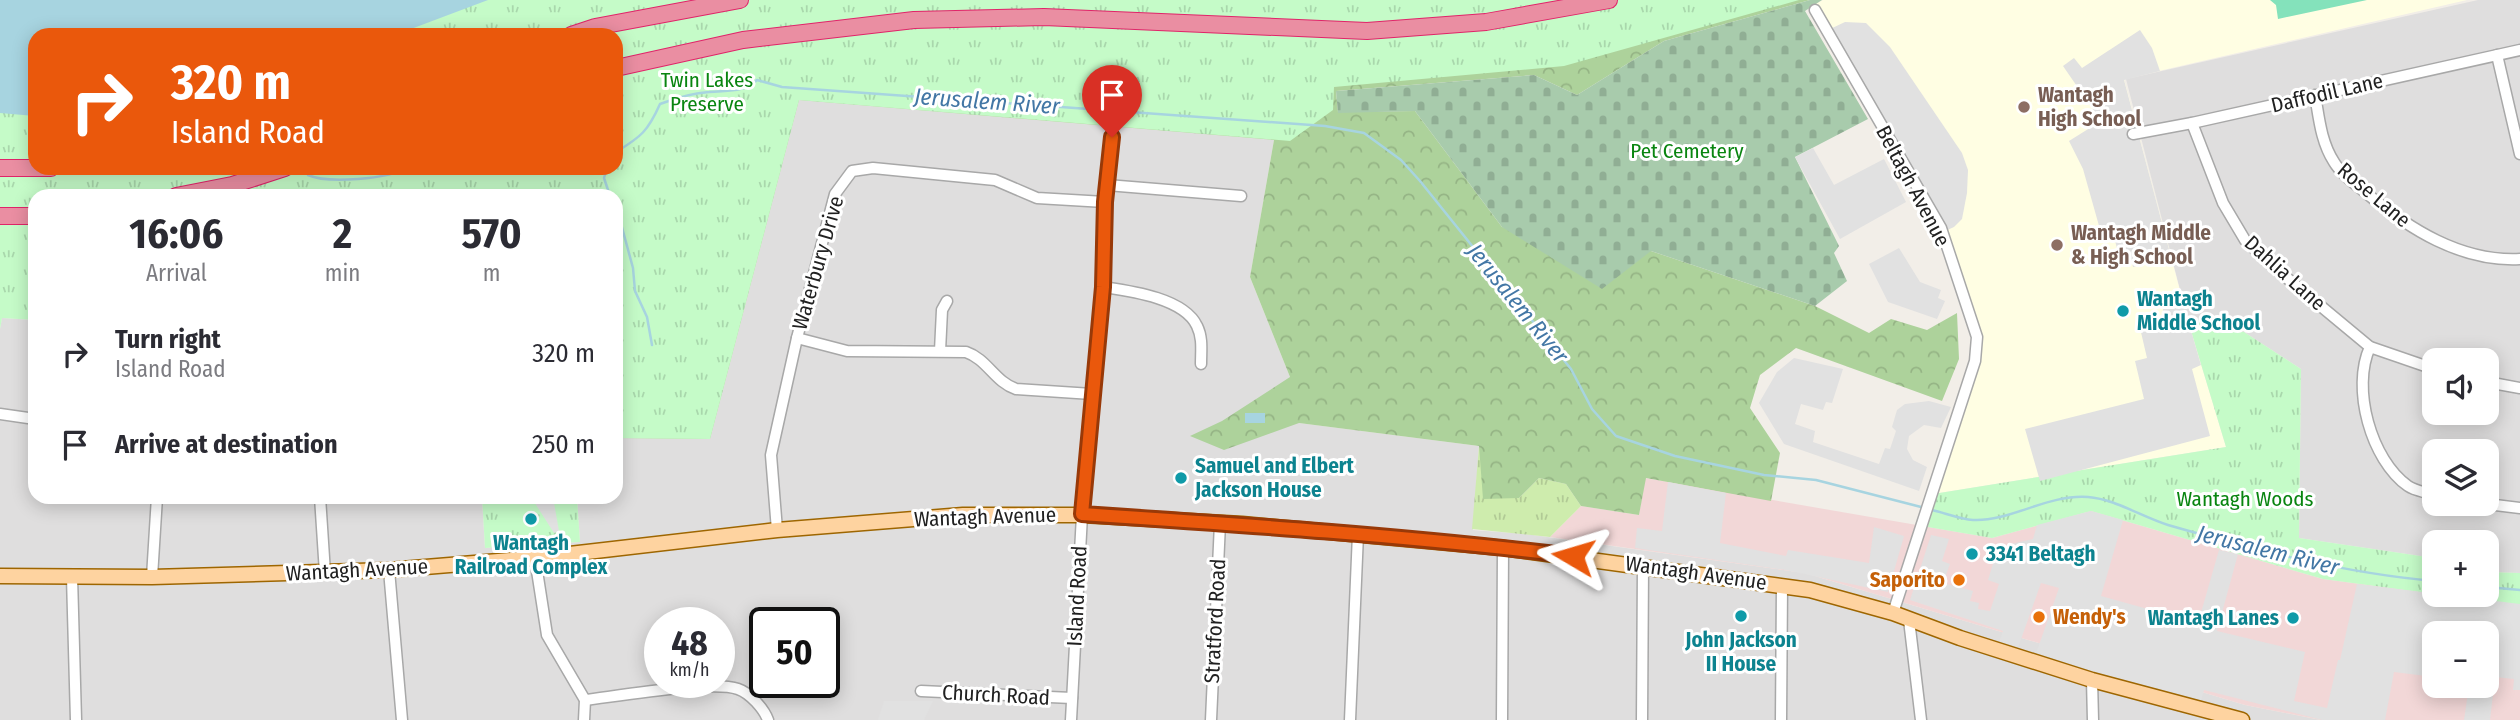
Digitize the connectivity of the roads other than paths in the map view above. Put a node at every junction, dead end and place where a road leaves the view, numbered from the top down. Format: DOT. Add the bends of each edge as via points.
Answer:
graph roads {
  1 [pos="740,0"];
  2 [pos="1609,0"];
  3 [pos="1815,10"];
  4 [pos="592,28"];
  5 [pos="2520,50"];
  6 [pos="2497,55"];
  7 [pos="623,66"];
  8 [pos="2315,95"];
  9 [pos="2192,123"];
  10 [pos="2133,134"];
  11 [pos="1112,137"];
  12 [pos="2520,154"];
  13 [pos="0,168"];
  14 [pos="28,168"];
  15 [pos="263,175"];
  16 [pos="1107,185"];
  17 [pos="212,189"];
  18 [pos="1241,196"];
  19 [pos="1105,202"];
  20 [pos="0,216"];
  21 [pos="28,216"];
  22 [pos="2520,259"];
  23 [pos="1103,287"];
  24 [pos="947,301"];
  25 [pos="797,338"];
  26 [pos="2370,347"];
  27 [pos="940,351"];
  28 [pos="1201,364"];
  29 [pos="2422,365"];
  30 [pos="2499,384"];
  31 [pos="2520,388"];
  32 [pos="1092,394"];
  33 [pos="0,415"];
  34 [pos="28,418"];
  35 [pos="2422,491"];
  36 [pos="157,504"];
  37 [pos="320,504"];
  38 [pos="2499,505"];
  39 [pos="2520,508"];
  40 [pos="1082,514"];
  41 [pos="1220,523"];
  42 [pos="777,530"];
  43 [pos="1358,534"];
  44 [pos="1503,548"];
  45 [pos="535,558"];
  46 [pos="1643,565"];
  47 [pos="389,569"];
  48 [pos="325,573"];
  49 [pos="0,576"];
  50 [pos="72,577"];
  51 [pos="152,577"];
  52 [pos="1782,585"];
  53 [pos="1893,613"];
  54 [pos="1909,620"];
  55 [pos="2092,680"];
  56 [pos="920,691"];
  57 [pos="1072,698"];
  58 [pos="585,700"];
  59 [pos="76,720"];
  60 [pos="402,720"];
  61 [pos="584,720"];
  62 [pos="768,720"];
  63 [pos="1071,720"];
  64 [pos="1211,720"];
  65 [pos="1350,720"];
  66 [pos="1502,720"];
  67 [pos="1642,720"];
  68 [pos="1781,720"];
  69 [pos="1921,720"];
  70 [pos="2093,720"];
  71 [pos="2242,720"];
  1 -- 4 [label="highway"];
  2 -- 7 [label="highway" via="1486,22 1367,31 1044,17 914,20 743,40"];
  3 -- 53 [label="street, Beltagh Avenue" via="1941,228 1977,338 1975,361"];
  5 -- 6 [label="street, Daffodil Lane"];
  6 -- 8 [label="street, Daffodil Lane"];
  6 -- 12 [label="street"];
  8 -- 9 [label="street, Daffodil Lane"];
  8 -- 22 [label="street, Rose Lane" via="2322,137 2335,164 2385,209 2454,249 2496,260"];
  9 -- 10 [label="street, Daffodil Lane"];
  9 -- 26 [label="street, Dahlia Lane" via="2223,203 2245,240"];
  11 -- 16 [label="street, Island Road"];
  13 -- 14 [label="highway"];
  15 -- 17 [label="highway"];
  16 -- 18 [label="street"];
  16 -- 19 [label="street, Island Road"];
  19 -- 23 [label="street, Island Road"];
  19 -- 25 [label="street, Waterbury Drive" via="1037,198 995,180 873,168 852,172 835,194"];
  20 -- 21 [label="highway"];
  23 -- 28 [label="street" via="1142,293 1187,314 1201,339"];
  23 -- 32 [label="street, Island Road"];
  24 -- 27 [label="street" via="942,310"];
  25 -- 27 [label="street" via="847,351"];
  25 -- 42 [label="street, Waterbury Drive" via="771,455"];
  26 -- 29 [label="street, Dahlia Lane"];
  26 -- 35 [label="street" via="2361,387 2372,433 2386,464 2410,487"];
  27 -- 32 [label="street" via="973,355 999,380 1017,389"];
  30 -- 31 [label="street"];
  32 -- 40 [label="street, Island Road"];
  33 -- 34 [label="street"];
  36 -- 51 [label="street"];
  37 -- 48 [label="street"];
  38 -- 39 [label="street"];
  40 -- 41 [label="main road, Wantagh Avenue"];
  40 -- 42 [label="main road, Wantagh Avenue" via="963,515"];
  40 -- 57 [label="street, Island Road"];
  41 -- 43 [label="main road, Wantagh Avenue"];
  41 -- 64 [label="street, Stratford Road"];
  42 -- 45 [label="main road, Wantagh Avenue"];
  43 -- 44 [label="main road, Wantagh Avenue"];
  43 -- 65 [label="street"];
  44 -- 46 [label="main road, Wantagh Avenue"];
  44 -- 66 [label="street"];
  45 -- 47 [label="main road, Wantagh Avenue"];
  45 -- 58 [label="street" via="547,635"];
  46 -- 52 [label="main road, Wantagh Avenue"];
  46 -- 67 [label="street"];
  47 -- 48 [label="main road, Wantagh Avenue"];
  47 -- 60 [label="street"];
  48 -- 51 [label="main road, Wantagh Avenue"];
  49 -- 50 [label="main road, Wantagh Avenue"];
  50 -- 51 [label="main road, Wantagh Avenue"];
  50 -- 59 [label="street"];
  52 -- 53 [label="main road, Wantagh Avenue"];
  52 -- 68 [label="street"];
  53 -- 54 [label="main road, Wantagh Avenue"];
  54 -- 55 [label="main road, Wantagh Avenue"];
  54 -- 69 [label="street"];
  55 -- 70 [label="street"];
  55 -- 71 [label="main road, Wantagh Avenue"];
  56 -- 57 [label="street, Church Road"];
  57 -- 63 [label="street, Island Road"];
  58 -- 61 [label="street"];
  58 -- 62 [label="street" via="715,686 740,689"];
}
